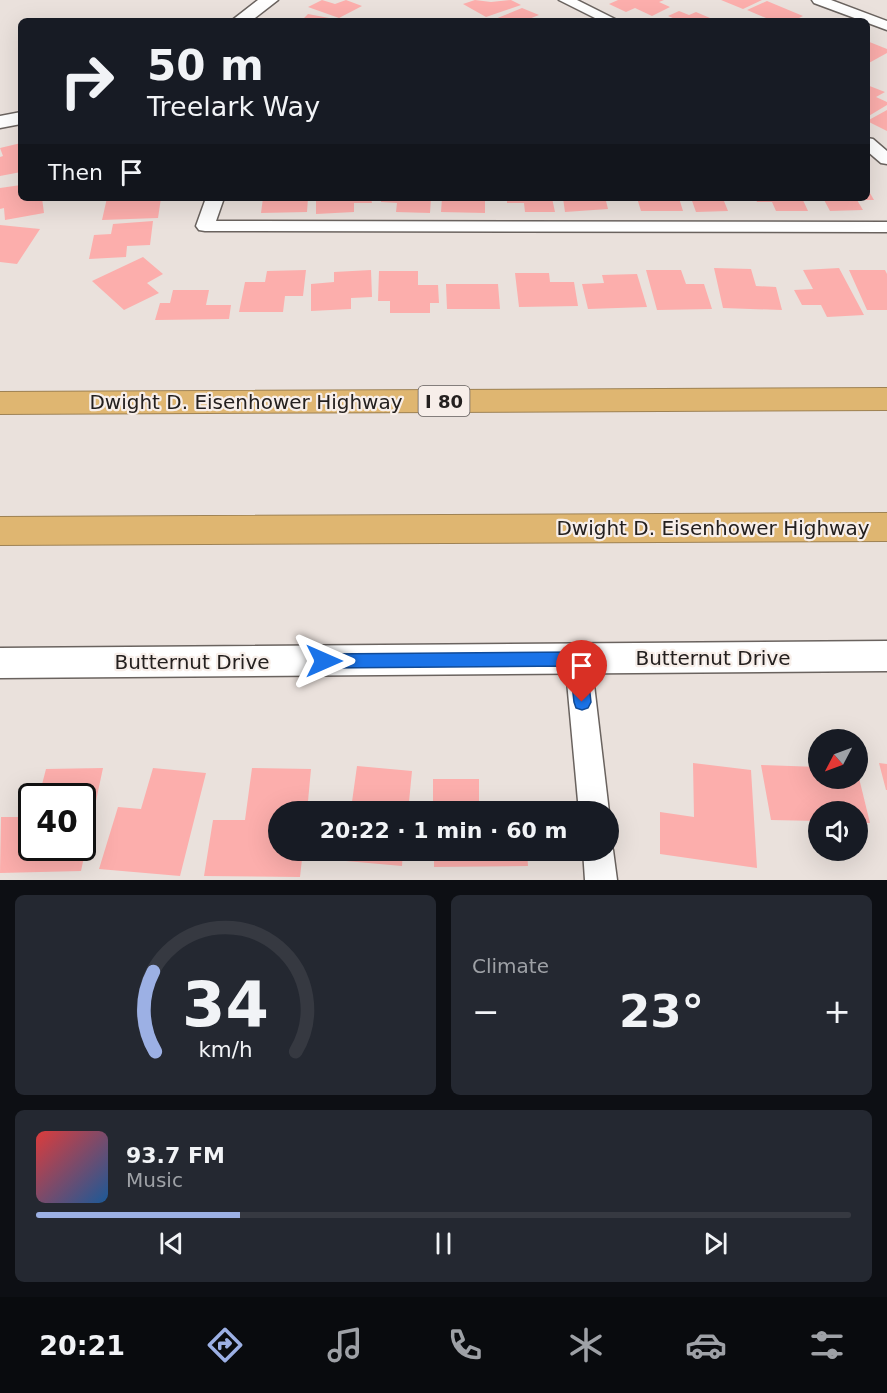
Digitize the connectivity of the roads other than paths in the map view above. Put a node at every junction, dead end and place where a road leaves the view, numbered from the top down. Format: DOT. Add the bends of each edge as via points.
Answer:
graph roads {
  1 [pos="268,0"];
  2 [pos="566,0"];
  3 [pos="819,0"];
  4 [pos="860,0"];
  5 [pos="843,9"];
  6 [pos="244,18"];
  7 [pos="605,18"];
  8 [pos="866,18"];
  9 [pos="870,19"];
  10 [pos="887,26"];
  11 [pos="18,119"];
  12 [pos="0,122"];
  13 [pos="870,145"];
  14 [pos="887,159"];
  15 [pos="214,201"];
  16 [pos="887,227"];
  17 [pos="887,399"];
  18 [pos="0,403"];
  19 [pos="887,527"];
  20 [pos="0,531"];
  21 [pos="887,656"];
  22 [pos="578,659"];
  23 [pos="0,663"];
  24 [pos="593,801"];
  25 [pos="599,861"];
  26 [pos="601,880"];
  1 -- 6 [label="street"];
  2 -- 7 [label="street"];
  3 -- 5 [label="street"];
  4 -- 5 [label="street"];
  5 -- 8 [label="street"];
  9 -- 10 [label="street"];
  11 -- 12 [label="street"];
  13 -- 14 [label="street"];
  15 -- 16 [label="street" via="205,226"];
  17 -- 18 [label="highway, Dwight D. Eisenhower Highway / I 80"];
  19 -- 20 [label="highway, Dwight D. Eisenhower Highway"];
  21 -- 22 [label="street, Butternut Drive"];
  22 -- 23 [label="street, Butternut Drive"];
  22 -- 24 [label="street"];
  25 -- 26 [label="street"];
}
